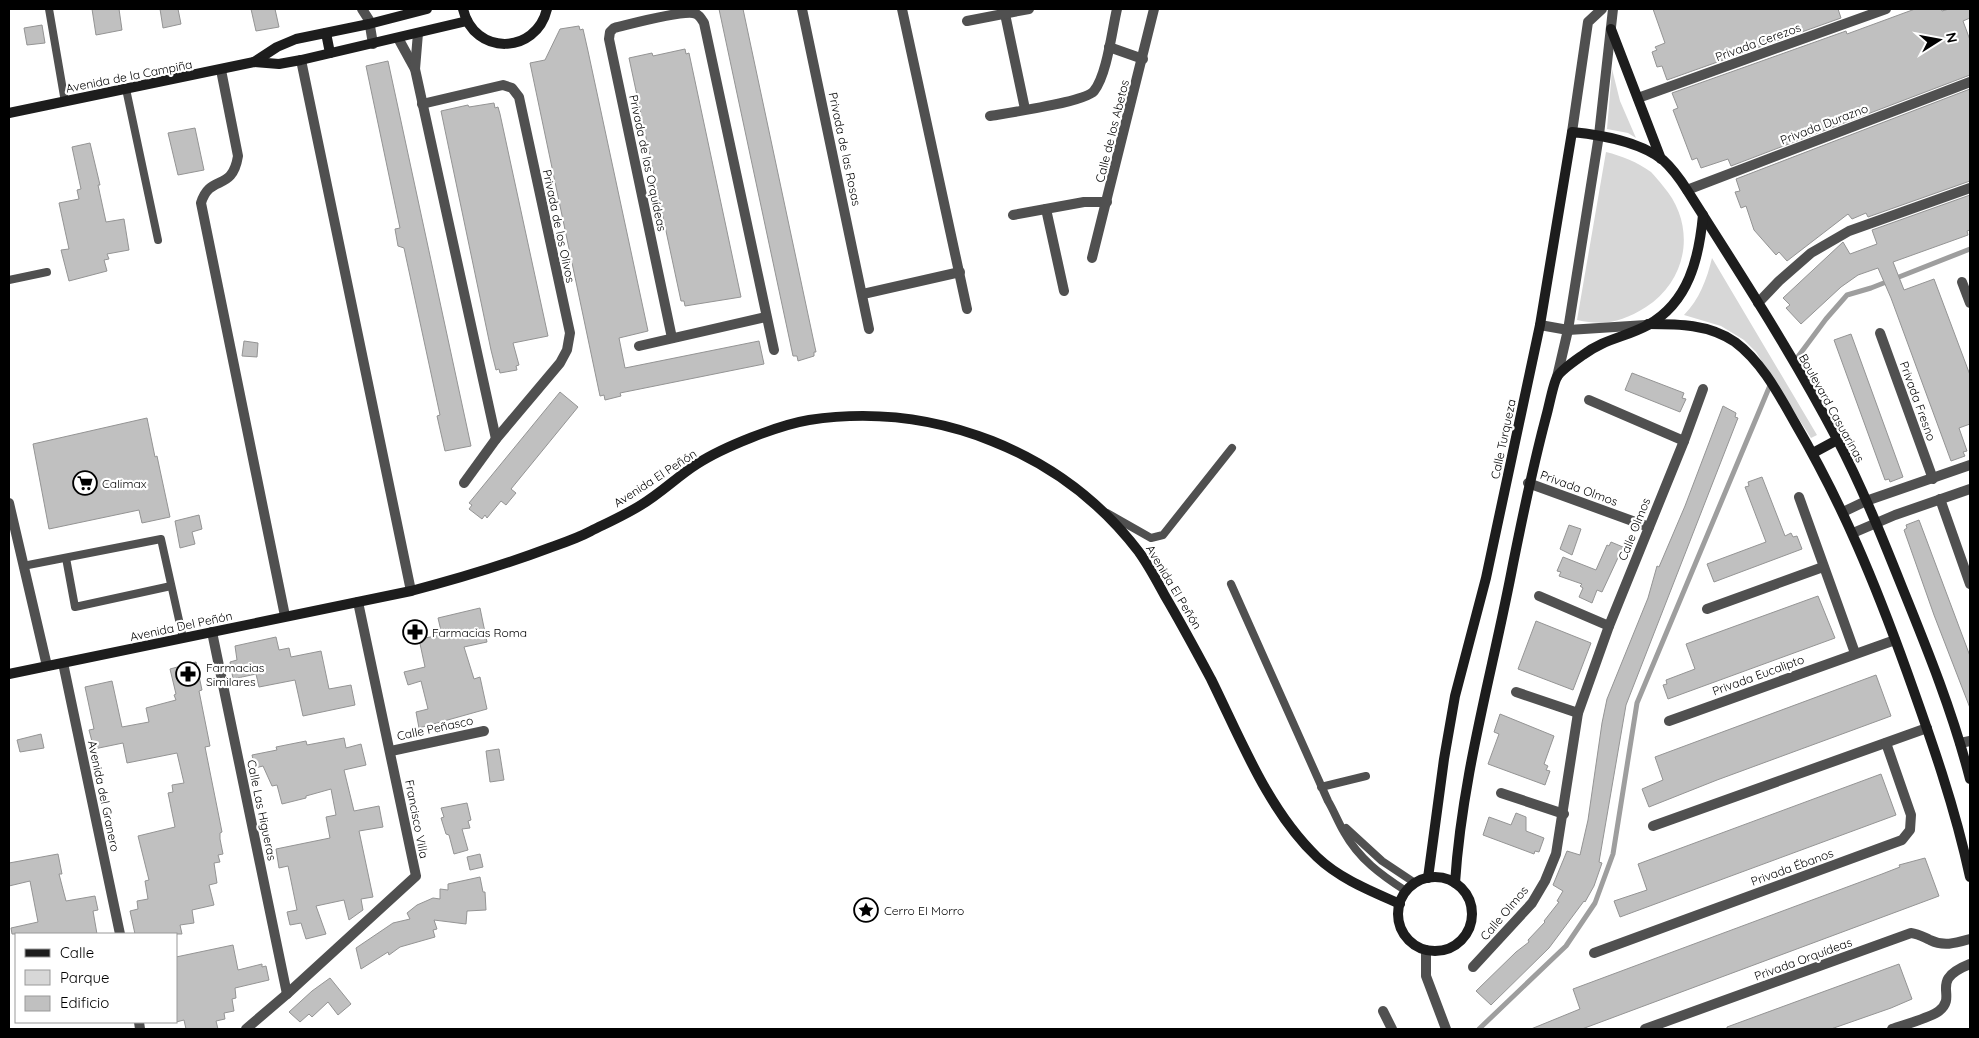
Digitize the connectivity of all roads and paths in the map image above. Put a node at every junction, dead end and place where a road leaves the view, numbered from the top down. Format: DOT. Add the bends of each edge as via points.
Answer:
graph roads {
  1 [pos="49,9"];
  2 [pos="362,9"];
  3 [pos="370,9"];
  4 [pos="428,9"];
  5 [pos="463,9"];
  6 [pos="547,9"];
  7 [pos="645,9"];
  8 [pos="802,9"];
  9 [pos="902,9"];
  10 [pos="1029,9"];
  11 [pos="1117,9"];
  12 [pos="1154,9"];
  13 [pos="1602,9"];
  14 [pos="1613,9"];
  15 [pos="1886,9"];
  16 [pos="661,13"];
  17 [pos="1005,14"];
  18 [pos="648,20"];
  19 [pos="467,21"];
  20 [pos="967,21"];
  21 [pos="369,22"];
  22 [pos="1611,29"];
  23 [pos="326,33"];
  24 [pos="418,33"];
  25 [pos="398,38"];
  26 [pos="373,44"];
  27 [pos="1109,47"];
  28 [pos="330,53"];
  29 [pos="1143,59"];
  30 [pos="300,60"];
  31 [pos="254,62"];
  32 [pos="415,69"];
  33 [pos="221,70"];
  34 [pos="1970,82"];
  35 [pos="126,89"];
  36 [pos="1638,98"];
  37 [pos="65,102"];
  38 [pos="422,104"];
  39 [pos="1025,109"];
  40 [pos="9,113"];
  41 [pos="990,116"];
  42 [pos="1572,132"];
  43 [pos="1599,135"];
  44 [pos="1661,159"];
  45 [pos="1970,188"];
  46 [pos="1688,190"];
  47 [pos="1107,202"];
  48 [pos="1046,209"];
  49 [pos="1013,215"];
  50 [pos="1703,215"];
  51 [pos="158,240"];
  52 [pos="1092,258"];
  53 [pos="47,272"];
  54 [pos="960,272"];
  55 [pos="9,280"];
  56 [pos="1962,282"];
  57 [pos="1064,291"];
  58 [pos="863,294"];
  59 [pos="1758,303"];
  60 [pos="1970,303"];
  61 [pos="967,308"];
  62 [pos="766,317"];
  63 [pos="1648,324"];
  64 [pos="1540,325"];
  65 [pos="869,329"];
  66 [pos="1568,330"];
  67 [pos="1880,333"];
  68 [pos="672,338"];
  69 [pos="639,346"];
  70 [pos="774,350"];
  71 [pos="1557,377"];
  72 [pos="1703,388"];
  73 [pos="1589,400"];
  74 [pos="496,439"];
  75 [pos="1837,440"];
  76 [pos="1684,441"];
  77 [pos="1232,448"];
  78 [pos="1813,453"];
  79 [pos="1970,465"];
  80 [pos="1933,479"];
  81 [pos="464,483"];
  82 [pos="1528,483"];
  83 [pos="1970,489"];
  84 [pos="1799,497"];
  85 [pos="1940,499"];
  86 [pos="1866,501"];
  87 [pos="9,503"];
  88 [pos="1101,509"];
  89 [pos="1843,512"];
  90 [pos="1876,523"];
  91 [pos="1649,526"];
  92 [pos="1853,533"];
  93 [pos="66,558"];
  94 [pos="23,566"];
  95 [pos="1823,567"];
  96 [pos="1231,584"];
  97 [pos="1970,584"];
  98 [pos="170,586"];
  99 [pos="411,592"];
  100 [pos="1539,596"];
  101 [pos="358,602"];
  102 [pos="1706,609"];
  103 [pos="285,616"];
  104 [pos="1609,626"];
  105 [pos="212,632"];
  106 [pos="184,638"];
  107 [pos="1895,640"];
  108 [pos="1855,653"];
  109 [pos="63,663"];
  110 [pos="46,666"];
  111 [pos="9,674"];
  112 [pos="1516,692"];
  113 [pos="1578,713"];
  114 [pos="1669,721"];
  115 [pos="1928,728"];
  116 [pos="484,731"];
  117 [pos="1965,742"];
  118 [pos="1886,743"];
  119 [pos="390,751"];
  120 [pos="1366,776"];
  121 [pos="1970,779"];
  122 [pos="1321,787"];
  123 [pos="1501,793"];
  124 [pos="1564,814"];
  125 [pos="1338,819"];
  126 [pos="1653,826"];
  127 [pos="1428,878"];
  128 [pos="1970,878"];
  129 [pos="1415,883"];
  130 [pos="1455,883"];
  131 [pos="1406,890"];
  132 [pos="1400,904"];
  133 [pos="120,933"];
  134 [pos="1970,939"];
  135 [pos="1426,950"];
  136 [pos="1594,953"];
  137 [pos="1970,964"];
  138 [pos="1473,967"];
  139 [pos="287,994"];
  140 [pos="1383,1011"];
  141 [pos="246,1029"];
  142 [pos="1392,1029"];
  143 [pos="1446,1029"];
  144 [pos="1645,1029"];
  145 [pos="1892,1029"];
  1 -- 37 [label="lane"];
  2 -- 21 [label="street"];
  3 -- 21 [label="street"];
  4 -- 21 [label="street, Avenida de la Campiña"];
  5 -- 19 [label="street"];
  6 -- 19 [label="street" via="533,34 513,43 487,40"];
  7 -- 18 [label="street"];
  8 -- 58 [label="street, Privada de las Rosas"];
  9 -- 54 [label="street"];
  10 -- 17 [label="street"];
  11 -- 27 [label="street"];
  12 -- 29 [label="street, Calle de los Abetos"];
  13 -- 42 [label="street, Calle Turqueza" via="1588,22"];
  14 -- 22 [label="street"];
  15 -- 36 [label="street, Privada Cerezos"];
  16 -- 18 [label="street, Privada de las Orquídeas"];
  16 -- 62 [label="street, Privada de las Orquídeas" via="692,13 700,16 704,23"];
  17 -- 20 [label="street"];
  17 -- 39 [label="street"];
  18 -- 68 [label="street, Privada de las Orquídeas" via="614,28 609,39"];
  19 -- 24 [label="street, Avenida de la Campiña"];
  21 -- 23 [label="street, Avenida de la Campiña"];
  21 -- 26 [label="street"];
  22 -- 36 [label="street"];
  22 -- 43 [label="street"];
  23 -- 28 [label="street"];
  23 -- 31 [label="street, Avenida de la Campiña" via="296,39"];
  24 -- 25 [label="street, Avenida de la Campiña"];
  24 -- 32 [label="street"];
  25 -- 26 [label="street, Avenida de la Campiña"];
  25 -- 32 [label="street"];
  26 -- 28 [label="street, Avenida de la Campiña"];
  27 -- 29 [label="street"];
  27 -- 39 [label="street" via="1093,93 1079,99"];
  28 -- 30 [label="street, Avenida de la Campiña"];
  29 -- 47 [label="street, Calle de los Abetos"];
  30 -- 31 [label="street, Avenida de la Campiña" via="279,64"];
  30 -- 99 [label="street"];
  31 -- 33 [label="street, Avenida de la Campiña"];
  32 -- 38 [label="street"];
  33 -- 35 [label="street, Avenida de la Campiña"];
  33 -- 103 [label="street" via="238,156 236,169 229,178 209,187 201,203"];
  34 -- 46 [label="street, Privada Durazno"];
  35 -- 37 [label="street, Avenida de la Campiña"];
  35 -- 51 [label="lane"];
  36 -- 44 [label="street"];
  37 -- 40 [label="street, Avenida de la Campiña"];
  38 -- 74 [label="street"];
  38 -- 74 [label="street, Privada de los Olivos" via="503,85 512,88 519,97 570,333 567,350 560,363"];
  39 -- 41 [label="street"];
  42 -- 43 [label="street, Boulevard Casuarinas"];
  42 -- 64 [label="street, Calle Turqueza"];
  43 -- 44 [label="street, Boulevard Casuarinas" via="1640,147"];
  43 -- 66 [label="street"];
  44 -- 46 [label="street, Boulevard Casuarinas"];
  45 -- 59 [label="street" via="1849,232 1811,253"];
  46 -- 50 [label="street, Boulevard Casuarinas"];
  47 -- 48 [label="street" via="1084,202"];
  47 -- 52 [label="street, Calle de los Abetos"];
  48 -- 49 [label="street"];
  48 -- 57 [label="street"];
  50 -- 59 [label="street, Boulevard Casuarinas"];
  50 -- 63 [label="street" via="1692,275 1677,299"];
  53 -- 55 [label="lane"];
  54 -- 58 [label="street"];
  54 -- 61 [label="street"];
  56 -- 60 [label="street"];
  58 -- 65 [label="street, Privada de las Rosas"];
  59 -- 75 [label="street, Boulevard Casuarinas"];
  62 -- 68 [label="street"];
  62 -- 70 [label="street, Privada de las Orquídeas"];
  63 -- 66 [label="street"];
  63 -- 71 [label="street" via="1601,342"];
  63 -- 78 [label="street" via="1700,327 1736,343 1771,383"];
  64 -- 66 [label="street"];
  64 -- 127 [label="street, Calle Turqueza" via="1486,578 1455,696"];
  66 -- 71 [label="street"];
  67 -- 80 [label="street, Privada Fresno"];
  68 -- 69 [label="street"];
  71 -- 82 [label="street"];
  72 -- 76 [label="street, Calle Olmos"];
  73 -- 76 [label="street"];
  74 -- 81 [label="street, Privada de los Olivos"];
  75 -- 78 [label="street"];
  75 -- 86 [label="street, Boulevard Casuarinas"];
  76 -- 91 [label="street, Calle Olmos"];
  77 -- 88 [label="lane" via="1163,535 1151,538"];
  78 -- 89 [label="street"];
  79 -- 80 [label="street"];
  80 -- 86 [label="street"];
  82 -- 91 [label="street, Privada Olmos"];
  82 -- 130 [label="street" via="1508,591 1482,702"];
  83 -- 85 [label="street"];
  84 -- 95 [label="street"];
  85 -- 90 [label="street"];
  85 -- 97 [label="street"];
  86 -- 89 [label="street"];
  86 -- 90 [label="street, Boulevard Casuarinas"];
  87 -- 94 [label="street"];
  88 -- 99 [label="street, Avenida El Peñón" via="1064,480 1016,451 962,429 905,418 854,416 806,420 754,436 700,462 642,504 587,533 528,556"];
  88 -- 132 [label="street, Avenida El Peñón" via="1142,556 1194,647 1263,783 1288,822 1317,857 1341,876"];
  89 -- 92 [label="street"];
  90 -- 92 [label="street"];
  90 -- 117 [label="street, Boulevard Casuarinas"];
  91 -- 104 [label="street, Calle Olmos"];
  92 -- 107 [label="street"];
  93 -- 94 [label="lane"];
  93 -- 98 [label="lane" via="161,539"];
  93 -- 98 [label="lane" via="75,607"];
  94 -- 110 [label="street"];
  95 -- 102 [label="street"];
  95 -- 108 [label="street"];
  96 -- 122 [label="lane"];
  98 -- 106 [label="lane"];
  99 -- 101 [label="street, Avenida El Peñón"];
  100 -- 104 [label="street"];
  101 -- 103 [label="street, Avenida Del Peñón"];
  101 -- 119 [label="street, Francisco Villa"];
  103 -- 105 [label="street, Avenida Del Peñón"];
  104 -- 113 [label="street, Calle Olmos"];
  105 -- 106 [label="street, Avenida Del Peñón"];
  105 -- 139 [label="street, Calle Las Higueras"];
  106 -- 109 [label="street, Avenida Del Peñón"];
  107 -- 108 [label="street, Privada Eucalipto"];
  107 -- 115 [label="street"];
  108 -- 114 [label="street, Privada Eucalipto"];
  109 -- 110 [label="street, Avenida Del Peñón"];
  109 -- 133 [label="street, Avenida del Granero"];
  110 -- 111 [label="street, Avenida Del Peñón"];
  112 -- 113 [label="street"];
  113 -- 124 [label="street, Calle Olmos"];
  115 -- 118 [label="street"];
  115 -- 128 [label="street"];
  116 -- 119 [label="street, Calle Peñasco"];
  117 -- 121 [label="street, Boulevard Casuarinas"];
  118 -- 126 [label="street"];
  118 -- 136 [label="street, Privada Ébanos" via="1911,816 1910,830 1902,840"];
  119 -- 139 [label="street, Francisco Villa" via="416,876"];
  120 -- 122 [label="lane"];
  122 -- 125 [label="lane"];
  123 -- 124 [label="street"];
  124 -- 138 [label="street, Calle Olmos" via="1556,854 1532,903"];
  125 -- 129 [label="lane" via="1382,862"];
  125 -- 131 [label="lane" via="1364,859"];
  127 -- 129 [label="street"];
  127 -- 130 [label="street" via="1445,878"];
  129 -- 131 [label="street"];
  130 -- 135 [label="street" via="1470,901 1472,918 1469,929 1463,939 1449,949"];
  131 -- 132 [label="street"];
  132 -- 135 [label="street" via="1398,916 1403,932 1415,945"];
  134 -- 144 [label="street, Privada Orquídeas" via="1940,944 1911,933"];
  135 -- 143 [label="street" via="1426,976"];
  137 -- 145 [label="street" via="1950,974 1944,1006 1938,1012"];
  139 -- 141 [label="street, Francisco Villa"];
  140 -- 142 [label="street"];
}
